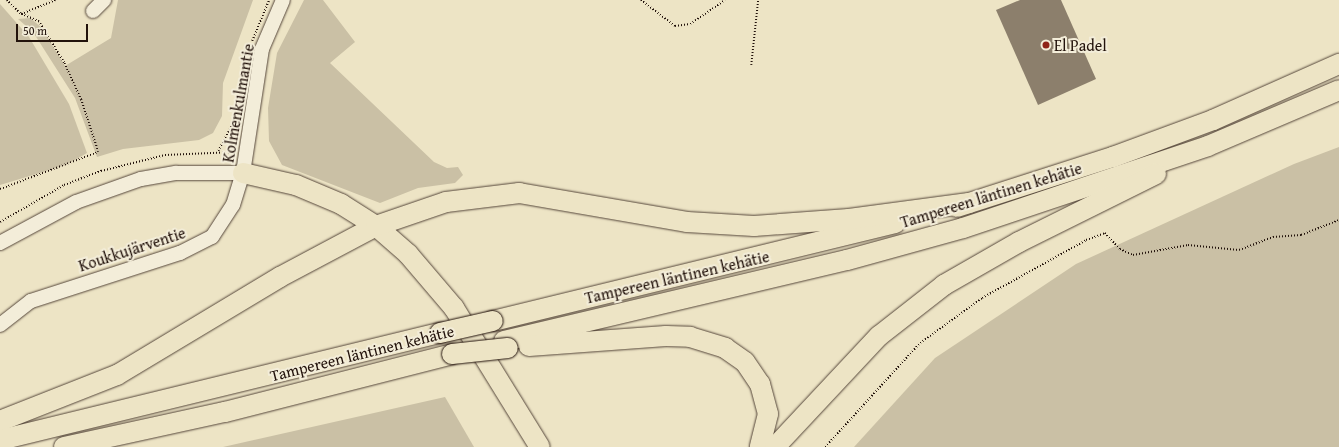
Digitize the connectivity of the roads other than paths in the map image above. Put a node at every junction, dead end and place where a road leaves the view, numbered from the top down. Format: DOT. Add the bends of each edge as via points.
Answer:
graph roads {
  1 [pos="104,0"];
  2 [pos="283,0"];
  3 [pos="93,11"];
  4 [pos="1339,64"];
  5 [pos="1339,90"];
  6 [pos="1208,146"];
  7 [pos="243,173"];
  8 [pos="969,203"];
  9 [pos="376,226"];
  10 [pos="0,243"];
  11 [pos="0,325"];
  12 [pos="506,344"];
  13 [pos="0,421"];
  14 [pos="0,440"];
  15 [pos="0,444"];
  16 [pos="1,447"];
  17 [pos="64,447"];
  18 [pos="540,447"];
  19 [pos="760,447"];
  20 [pos="776,447"];
  1 -- 3 [label="street"];
  2 -- 7 [label="street, Kolmenkulmantie" via="262,49"];
  4 -- 8 [label="highway, Tampereen läntinen kehätie" via="1206,122 1074,171"];
  5 -- 6 [label="highway, Tampereen läntinen kehätie"];
  6 -- 12 [label="highway, Tampereen läntinen kehätie" via="963,228 847,260"];
  6 -- 20 [label="highway" via="1019,242 944,285 879,336"];
  7 -- 9 [label="highway" via="319,194"];
  7 -- 10 [label="street, Kolmenkulmantie" via="182,172 141,179 76,202"];
  7 -- 11 [label="street, Koukkujärventie" via="225,220 203,243 31,301"];
  8 -- 9 [label="highway" via="849,219 754,226 687,222 555,196 499,193 446,202"];
  8 -- 14 [label="highway, Tampereen läntinen kehätie, bridge" via="839,239"];
  9 -- 13 [label="highway" via="280,277 117,376"];
  9 -- 18 [label="highway" via="413,259 454,308"];
  12 -- 17 [label="highway, Tampereen läntinen kehätie, bridge" via="452,354 225,412"];
  12 -- 19 [label="highway" via="666,336 709,341 735,353 760,384 768,414"];
  15 -- 16 [label="street"];
}
